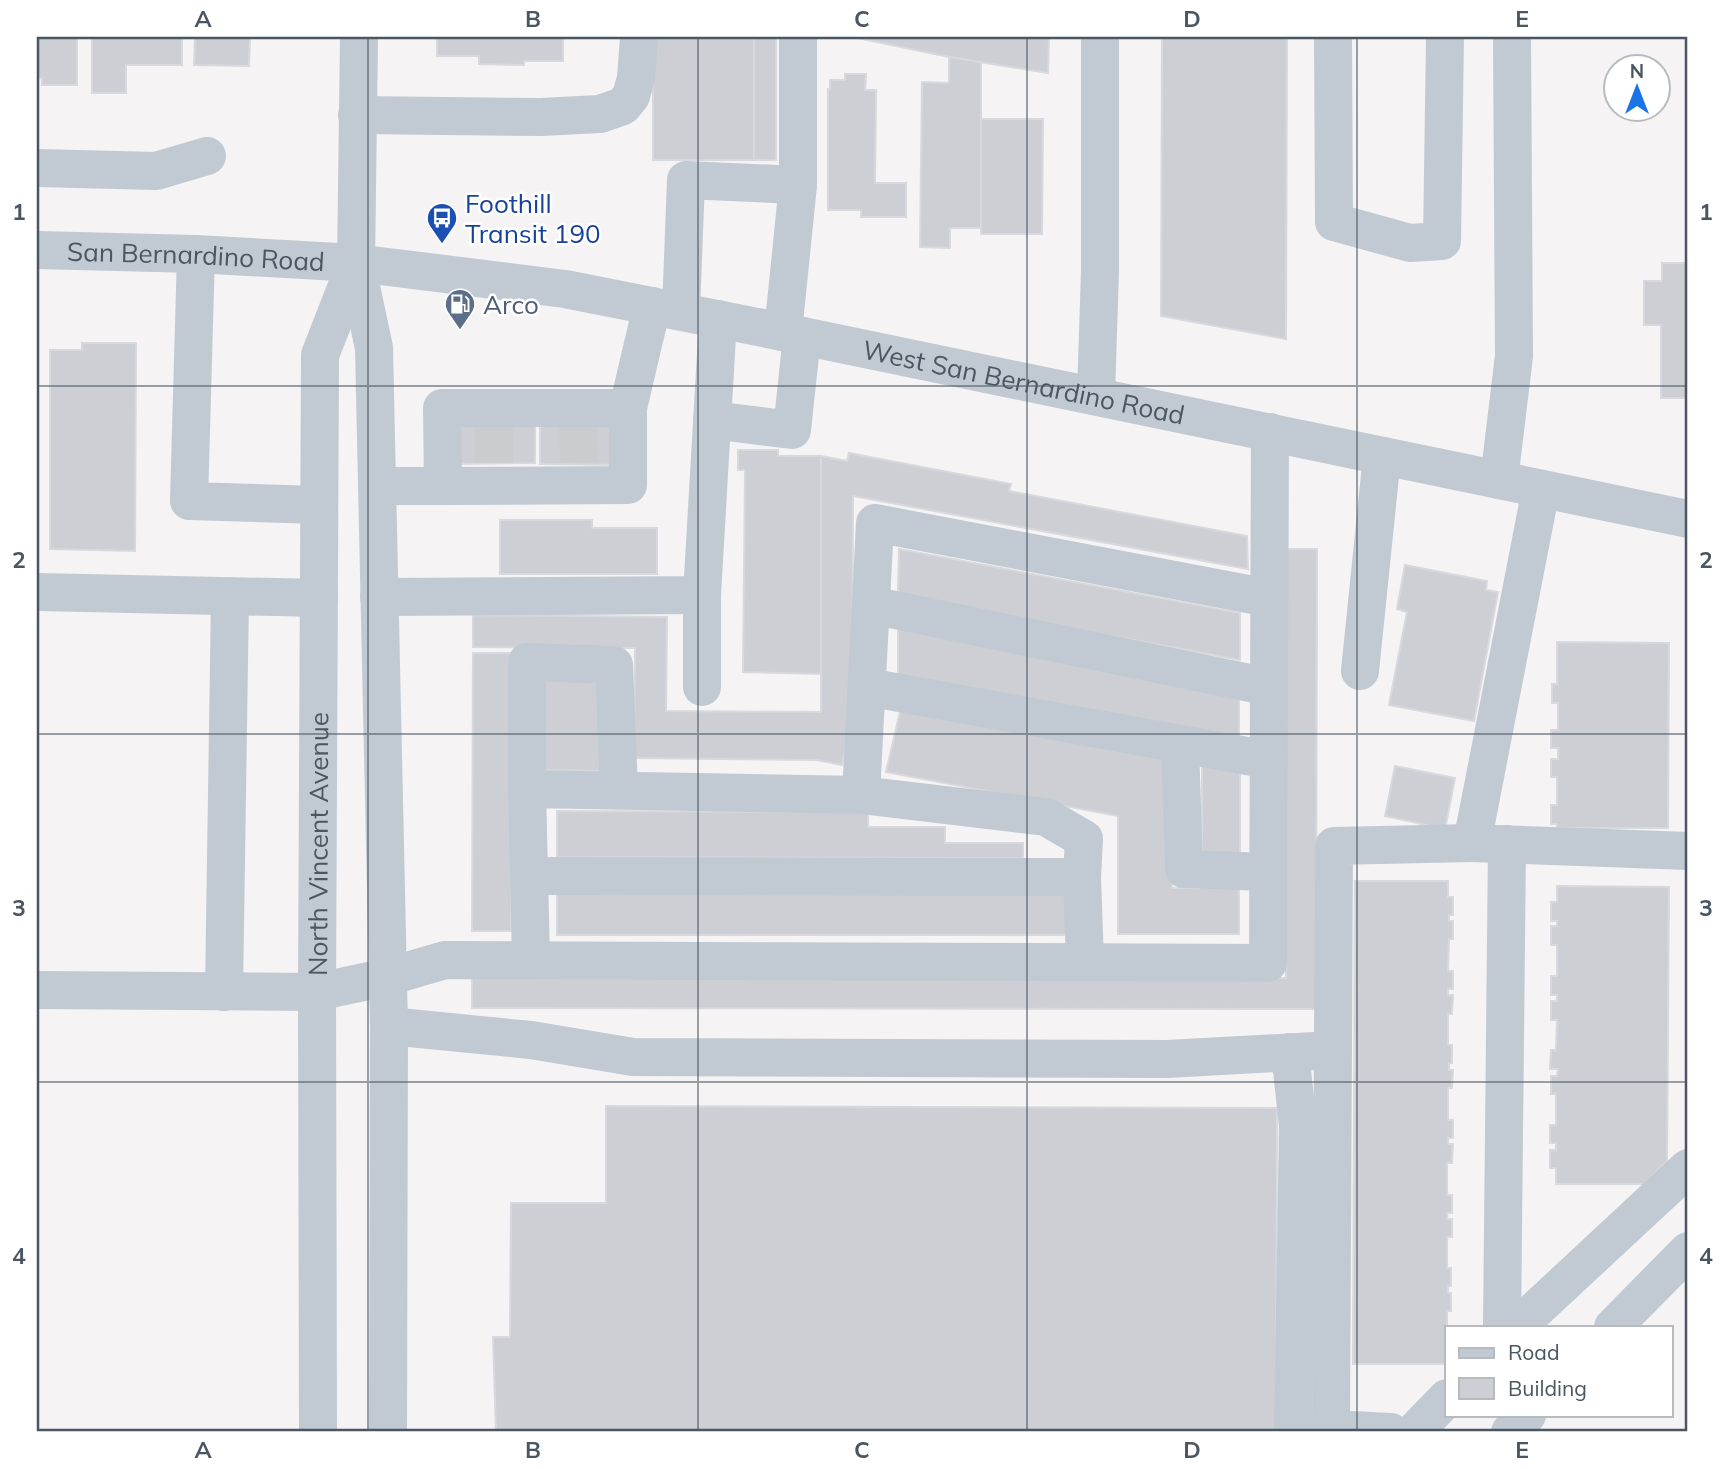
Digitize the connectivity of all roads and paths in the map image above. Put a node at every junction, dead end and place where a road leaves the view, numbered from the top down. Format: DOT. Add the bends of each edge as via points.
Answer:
graph roads {
  1 [pos="359,37"];
  2 [pos="639,37"];
  3 [pos="798,37"];
  4 [pos="1100,37"];
  5 [pos="1333,37"];
  6 [pos="1445,37"];
  7 [pos="1512,37"];
  8 [pos="358,115"];
  9 [pos="206,156"];
  10 [pos="37,168"];
  11 [pos="799,185"];
  12 [pos="37,250"];
  13 [pos="196,254"];
  14 [pos="356,263"];
  15 [pos="666,309"];
  16 [pos="718,319"];
  17 [pos="793,334"];
  18 [pos="1096,396"];
  19 [pos="628,408"];
  20 [pos="712,420"];
  21 [pos="1269,432"];
  22 [pos="1381,456"];
  23 [pos="1499,480"];
  24 [pos="377,486"];
  25 [pos="443,486"];
  26 [pos="1541,489"];
  27 [pos="320,505"];
  28 [pos="1688,519"];
  29 [pos="37,592"];
  30 [pos="702,595"];
  31 [pos="229,596"];
  32 [pos="379,597"];
  33 [pos="320,598"];
  34 [pos="1269,598"];
  35 [pos="871,605"];
  36 [pos="1360,671"];
  37 [pos="702,687"];
  38 [pos="867,687"];
  39 [pos="1269,687"];
  40 [pos="1180,744"];
  41 [pos="1269,760"];
  42 [pos="527,789"];
  43 [pos="618,790"];
  44 [pos="861,795"];
  45 [pos="1489,844"];
  46 [pos="1688,851"];
  47 [pos="1268,872"];
  48 [pos="529,876"];
  49 [pos="1082,877"];
  50 [pos="531,960"];
  51 [pos="1085,962"];
  52 [pos="387,977"];
  53 [pos="37,990"];
  54 [pos="224,992"];
  55 [pos="317,992"];
  56 [pos="389,1026"];
  57 [pos="1333,1050"];
  58 [pos="1290,1052"];
  59 [pos="1688,1168"];
  60 [pos="1688,1251"];
  61 [pos="1502,1326"];
  62 [pos="1518,1326"];
  63 [pos="1614,1326"];
  64 [pos="1445,1400"];
  65 [pos="1526,1416"];
  66 [pos="318,1432"];
  67 [pos="388,1432"];
  68 [pos="1293,1432"];
  69 [pos="1391,1432"];
  70 [pos="1414,1432"];
  71 [pos="1510,1432"];
  1 -- 8 [label="street, North Vincent Avenue"];
  2 -- 8 [label="street" via="631,96 623,106 600,114"];
  3 -- 11 [label="street"];
  4 -- 18 [label="street"];
  5 -- 6 [label="street" via="1334,222 1410,243 1442,241"];
  7 -- 23 [label="street" via="1514,356"];
  8 -- 14 [label="street, North Vincent Avenue"];
  9 -- 10 [label="street" via="156,171"];
  11 -- 15 [label="street" via="687,180"];
  11 -- 17 [label="street"];
  12 -- 13 [label="street, San Bernardino Road"];
  13 -- 14 [label="street, San Bernardino Road"];
  13 -- 27 [label="street" via="189,501"];
  14 -- 15 [label="street, West San Bernardino Road" via="565,289"];
  14 -- 24 [label="street, North Vincent Avenue" via="374,348"];
  14 -- 27 [label="street, North Vincent Avenue" via="320,355"];
  15 -- 16 [label="street, West San Bernardino Road"];
  15 -- 19 [label="street"];
  16 -- 17 [label="street, West San Bernardino Road"];
  16 -- 20 [label="street"];
  17 -- 18 [label="street, West San Bernardino Road"];
  17 -- 20 [label="street" via="792,430"];
  18 -- 21 [label="street, West San Bernardino Road"];
  19 -- 25 [label="street" via="628,485 579,475 494,475"];
  19 -- 25 [label="street" via="578,416 494,416 442,408"];
  20 -- 30 [label="street"];
  21 -- 22 [label="street, West San Bernardino Road"];
  21 -- 34 [label="street"];
  22 -- 23 [label="street, West San Bernardino Road"];
  22 -- 36 [label="street"];
  23 -- 26 [label="street, West San Bernardino Road"];
  24 -- 25 [label="street"];
  24 -- 32 [label="street, North Vincent Avenue"];
  26 -- 28 [label="street, West San Bernardino Road"];
  26 -- 45 [label="street"];
  27 -- 33 [label="street, North Vincent Avenue"];
  29 -- 31 [label="street"];
  30 -- 32 [label="street"];
  30 -- 37 [label="street"];
  31 -- 33 [label="street"];
  31 -- 54 [label="street"];
  32 -- 52 [label="street, North Vincent Avenue"];
  33 -- 55 [label="street, North Vincent Avenue"];
  34 -- 35 [label="street" via="875,523"];
  34 -- 39 [label="street"];
  35 -- 38 [label="street"];
  35 -- 39 [label="street"];
  38 -- 40 [label="street"];
  38 -- 44 [label="street"];
  39 -- 41 [label="street"];
  40 -- 41 [label="street"];
  40 -- 47 [label="street" via="1184,869"];
  41 -- 47 [label="street"];
  42 -- 43 [label="street"];
  42 -- 43 [label="street" via="527,662 614,665"];
  42 -- 48 [label="street"];
  43 -- 44 [label="street"];
  44 -- 49 [label="street" via="1046,817 1084,839"];
  45 -- 46 [label="street"];
  45 -- 57 [label="street" via="1334,846"];
  45 -- 61 [label="street"];
  47 -- 51 [label="street" via="1268,962"];
  48 -- 49 [label="street"];
  48 -- 50 [label="street"];
  49 -- 51 [label="street"];
  50 -- 51 [label="street"];
  50 -- 52 [label="street" via="445,960"];
  52 -- 55 [label="street"];
  52 -- 56 [label="street, North Vincent Avenue"];
  53 -- 54 [label="street"];
  54 -- 55 [label="street"];
  55 -- 66 [label="street, North Vincent Avenue"];
  56 -- 58 [label="street" via="531,1040 633,1057 1167,1059"];
  56 -- 67 [label="street, North Vincent Avenue"];
  57 -- 58 [label="street"];
  57 -- 69 [label="street" via="1331,1429"];
  58 -- 68 [label="street" via="1298,1126"];
  59 -- 62 [label="street"];
  60 -- 63 [label="street"];
  64 -- 70 [label="street"];
  65 -- 71 [label="street"];
}
